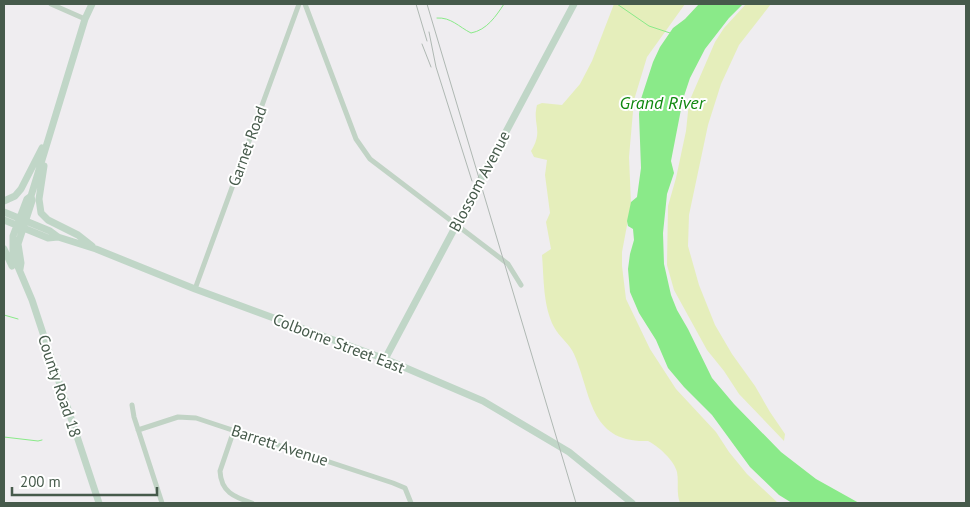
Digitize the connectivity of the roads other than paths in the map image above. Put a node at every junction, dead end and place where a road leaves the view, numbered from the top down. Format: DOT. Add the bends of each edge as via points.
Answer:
graph roads {
  1 [pos="51,4"];
  2 [pos="92,4"];
  3 [pos="299,4"];
  4 [pos="305,4"];
  5 [pos="574,4"];
  6 [pos="85,19"];
  7 [pos="50,133"];
  8 [pos="4,201"];
  9 [pos="4,212"];
  10 [pos="4,220"];
  11 [pos="23,220"];
  12 [pos="457,224"];
  13 [pos="20,227"];
  14 [pos="58,237"];
  15 [pos="96,249"];
  16 [pos="4,250"];
  17 [pos="521,286"];
  18 [pos="195,289"];
  19 [pos="31,297"];
  20 [pos="386,360"];
  21 [pos="132,405"];
  22 [pos="138,430"];
  23 [pos="234,430"];
  24 [pos="99,503"];
  25 [pos="162,503"];
  26 [pos="252,503"];
  27 [pos="411,503"];
  28 [pos="632,503"];
  1 -- 6 [label="street"];
  2 -- 6 [label="main road, County Road 18"];
  3 -- 18 [label="street, Garnet Road"];
  4 -- 12 [label="street" via="359,144 380,168"];
  5 -- 12 [label="main road, Blossom Avenue"];
  6 -- 7 [label="main road, County Road 18"];
  7 -- 8 [label="main road" via="21,190"];
  7 -- 11 [label="main road, County Road 18" via="32,201"];
  7 -- 15 [label="main road" via="39,208 48,220 78,235"];
  9 -- 11 [label="main road, Colborne Street East"];
  10 -- 13 [label="main road, Colborne Street East"];
  11 -- 13 [label="main road, County Road 18"];
  11 -- 14 [label="main road, Colborne Street East"];
  12 -- 17 [label="street" via="508,264"];
  12 -- 20 [label="main road, Blossom Avenue"];
  13 -- 14 [label="main road, Colborne Street East" via="48,238"];
  13 -- 19 [label="main road, County Road 18" via="13,236 12,247"];
  14 -- 15 [label="main road, Colborne Street East"];
  15 -- 18 [label="main road, Colborne Street East"];
  16 -- 19 [label="main road"];
  18 -- 20 [label="main road, Colborne Street East"];
  19 -- 24 [label="main road, County Road 18"];
  20 -- 28 [label="main road, Colborne Street East" via="483,401 569,452"];
  21 -- 22 [label="street"];
  22 -- 23 [label="street, Barrett Avenue" via="183,416"];
  22 -- 25 [label="street"];
  23 -- 26 [label="street" via="220,478 230,494"];
  23 -- 27 [label="street, Barrett Avenue" via="393,483 405,488"];
}
